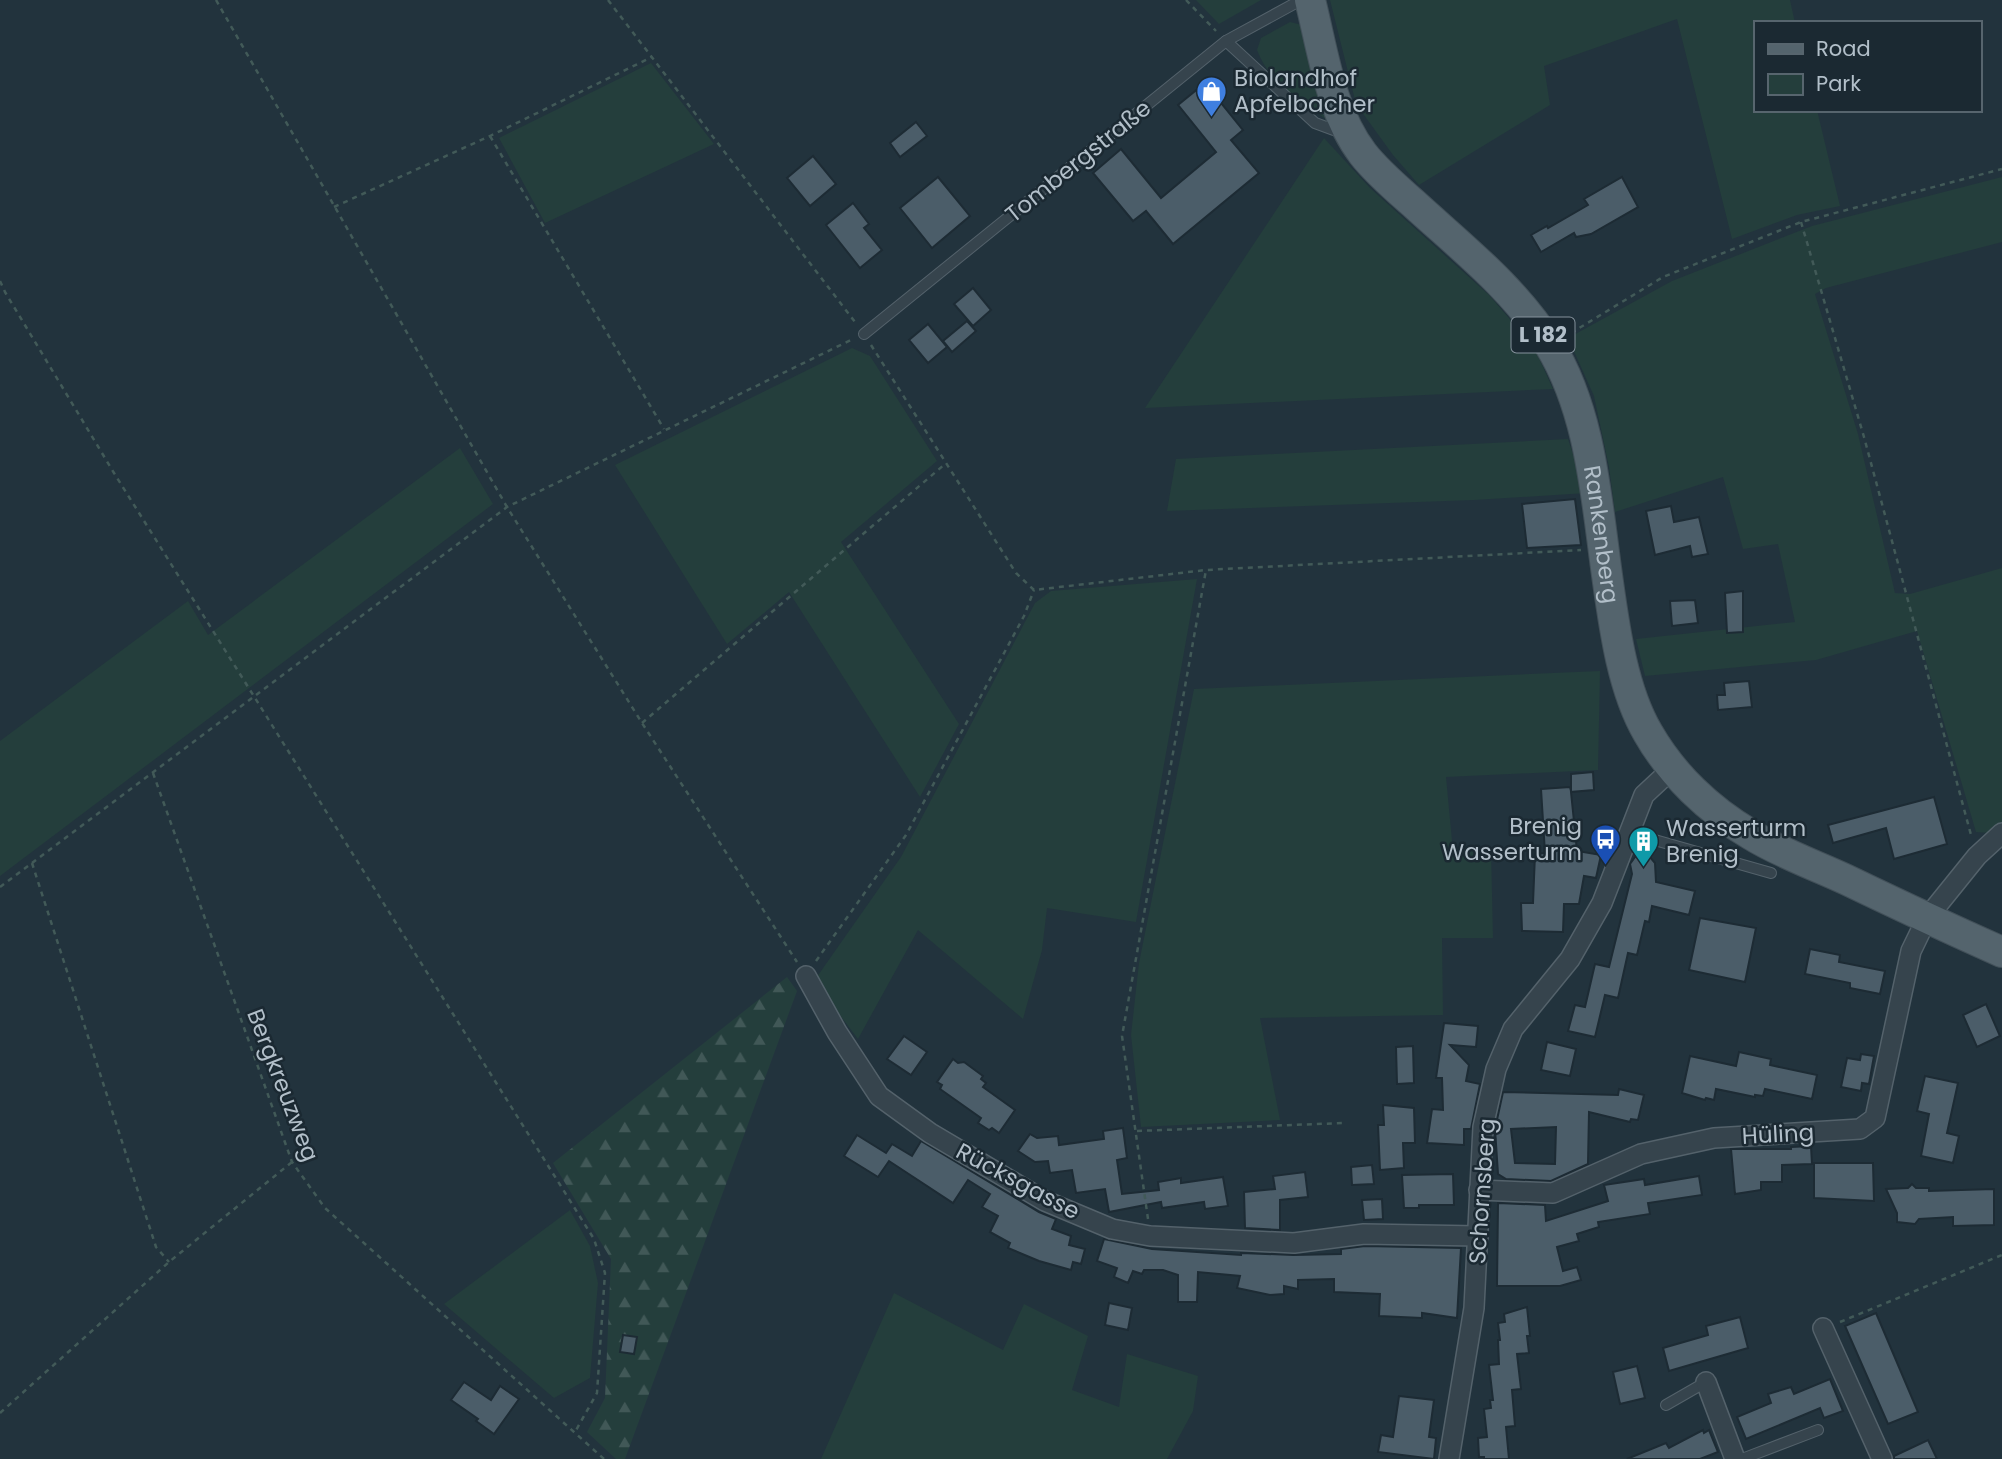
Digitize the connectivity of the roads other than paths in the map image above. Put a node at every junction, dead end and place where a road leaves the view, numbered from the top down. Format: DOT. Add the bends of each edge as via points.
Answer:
graph roads {
  1 [pos="1301,0"];
  2 [pos="1310,0"];
  3 [pos="1226,41"];
  4 [pos="1349,130"];
  5 [pos="863,334"];
  6 [pos="1672,769"];
  7 [pos="1630,833"];
  8 [pos="2002,833"];
  9 [pos="1771,873"];
  10 [pos="1927,918"];
  11 [pos="2002,952"];
  12 [pos="806,976"];
  13 [pos="1479,1190"];
  14 [pos="1478,1236"];
  15 [pos="1823,1328"];
  16 [pos="1706,1382"];
  17 [pos="1666,1405"];
  18 [pos="1818,1430"];
  19 [pos="1449,1459"];
  20 [pos="1735,1459"];
  21 [pos="1742,1459"];
  22 [pos="1882,1459"];
  1 -- 3 [label="lane, Tombergstraße"];
  2 -- 4 [label="main road, Rankenberg / L 182" via="1333,92"];
  3 -- 4 [label="lane" via="1315,123"];
  3 -- 5 [label="lane, Tombergstraße"];
  4 -- 6 [label="main road, Rankenberg / L 182" via="1363,155 1527,312 1570,385 1586,434 1623,671 1646,730"];
  6 -- 7 [label="street, Schornsberg" via="1644,795"];
  6 -- 10 [label="main road, Rankenberg / L 182" via="1708,805 1751,835"];
  7 -- 9 [label="lane"];
  7 -- 13 [label="street, Schornsberg" via="1602,904 1570,959 1513,1029 1504,1049 1483,1127"];
  8 -- 10 [label="street, Hüling" via="1977,856"];
  10 -- 11 [label="main road, Rankenberg / L 182"];
  10 -- 13 [label="street, Hüling" via="1911,951 1875,1118 1860,1129 1714,1138 1641,1154 1553,1193"];
  12 -- 14 [label="street, Rücksgasse" via="879,1096 1045,1201 1112,1229 1150,1236 1294,1243 1364,1234"];
  13 -- 14 [label="street, Schornsberg"];
  14 -- 19 [label="street, Schornsberg" via="1474,1308"];
  15 -- 22 [label="street"];
  16 -- 17 [label="lane"];
  16 -- 20 [label="street"];
  18 -- 21 [label="lane"];
}
